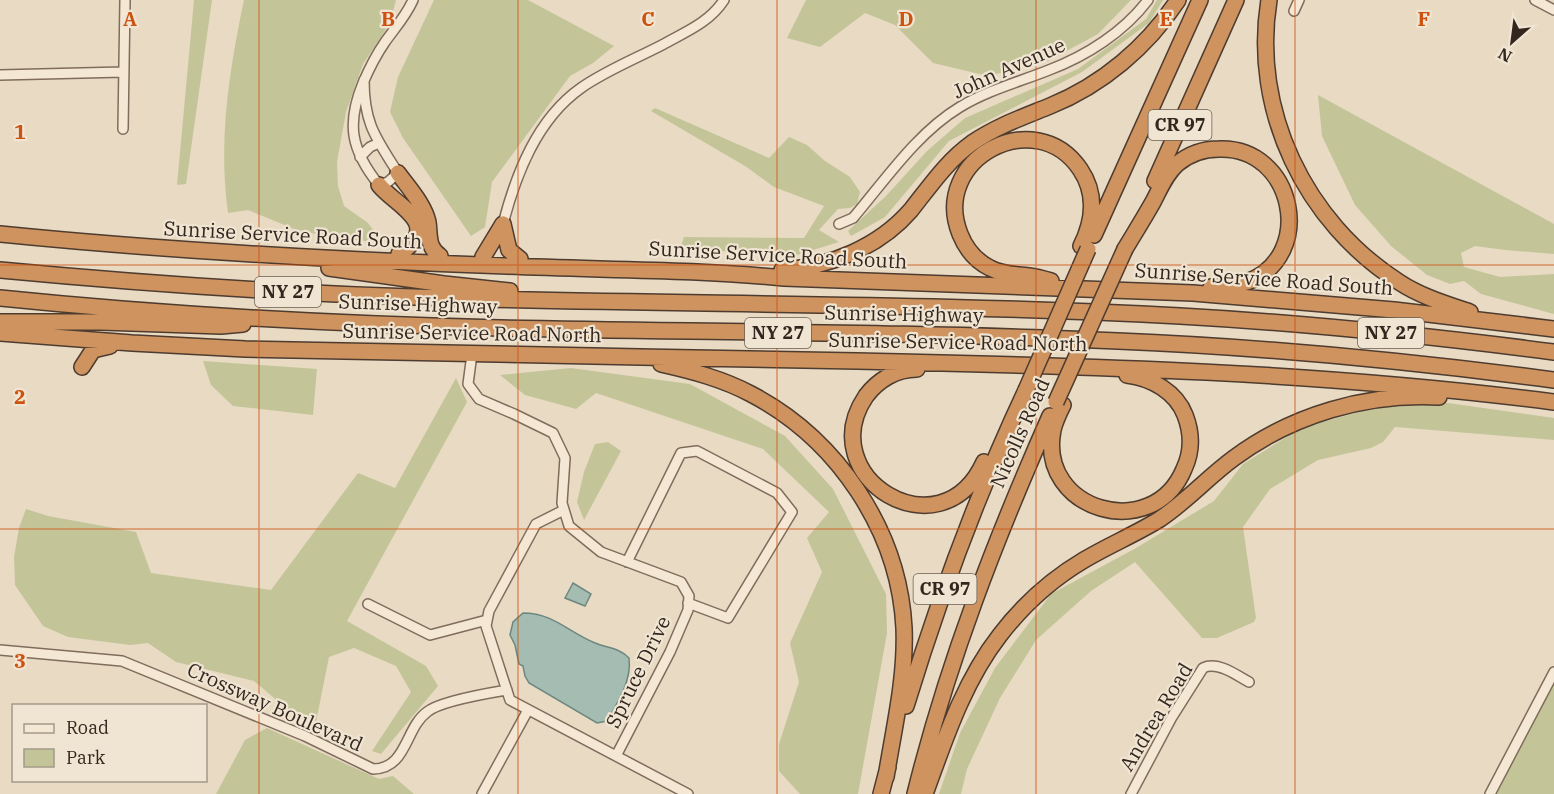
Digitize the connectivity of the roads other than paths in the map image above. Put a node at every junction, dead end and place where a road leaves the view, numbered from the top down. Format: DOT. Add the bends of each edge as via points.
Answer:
graph roads {
  1 [pos="125,0"];
  2 [pos="412,0"];
  3 [pos="724,0"];
  4 [pos="1148,0"];
  5 [pos="1178,0"];
  6 [pos="1200,0"];
  7 [pos="1236,0"];
  8 [pos="1269,0"];
  9 [pos="1299,0"];
  10 [pos="1535,0"];
  11 [pos="1293,10"];
  12 [pos="1554,10"];
  13 [pos="123,72"];
  14 [pos="0,75"];
  15 [pos="364,80"];
  16 [pos="123,129"];
  17 [pos="379,143"];
  18 [pos="360,157"];
  19 [pos="398,173"];
  20 [pos="379,185"];
  21 [pos="839,224"];
  22 [pos="503,225"];
  23 [pos="0,234"];
  24 [pos="1085,247"];
  25 [pos="1125,249"];
  26 [pos="195,252"];
  27 [pos="399,254"];
  28 [pos="270,256"];
  29 [pos="440,256"];
  30 [pos="483,257"];
  31 [pos="520,259"];
  32 [pos="616,268"];
  33 [pos="0,270"];
  34 [pos="734,273"];
  35 [pos="1087,288"];
  36 [pos="1159,291"];
  37 [pos="0,298"];
  38 [pos="576,302"];
  39 [pos="292,320"];
  40 [pos="1492,321"];
  41 [pos="0,322"];
  42 [pos="1554,329"];
  43 [pos="0,333"];
  44 [pos="38,336"];
  45 [pos="132,343"];
  46 [pos="1554,352"];
  47 [pos="472,354"];
  48 [pos="632,357"];
  49 [pos="984,364"];
  50 [pos="1065,365"];
  51 [pos="1554,380"];
  52 [pos="1060,403"];
  53 [pos="1554,404"];
  54 [pos="1014,414"];
  55 [pos="564,510"];
  56 [pos="627,562"];
  57 [pos="688,603"];
  58 [pos="368,604"];
  59 [pos="487,620"];
  60 [pos="0,650"];
  61 [pos="1554,672"];
  62 [pos="1249,681"];
  63 [pos="507,690"];
  64 [pos="528,710"];
  65 [pos="616,756"];
  66 [pos="886,777"];
  67 [pos="482,794"];
  68 [pos="688,794"];
  69 [pos="881,794"];
  70 [pos="915,794"];
  71 [pos="925,794"];
  72 [pos="1131,794"];
  73 [pos="1490,794"];
  1 -- 13 [label="street"];
  2 -- 15 [label="street"];
  3 -- 22 [label="street" via="705,22 591,82 566,101 528,153"];
  4 -- 21 [label="street, John Avenue" via="1094,48 959,108 926,134 853,218"];
  5 -- 34 [label="highway" via="1147,40 1103,78 1069,98 1006,123 970,145 948,164 903,218 872,242 822,264"];
  6 -- 24 [label="highway, CR 97"];
  7 -- 25 [label="highway, CR 97"];
  8 -- 40 [label="highway" via="1266,38 1272,99 1289,155 1316,204 1354,247 1400,283"];
  9 -- 11 [label="street"];
  10 -- 12 [label="street"];
  13 -- 14 [label="street"];
  13 -- 16 [label="street"];
  15 -- 17 [label="street" via="365,108"];
  15 -- 18 [label="street" via="352,124"];
  17 -- 18 [label="street"];
  17 -- 19 [label="street"];
  18 -- 20 [label="street"];
  19 -- 20 [label="street"];
  19 -- 29 [label="highway" via="422,207 432,247"];
  20 -- 27 [label="highway" via="416,221 415,239"];
  22 -- 30 [label="highway"];
  22 -- 31 [label="highway" via="509,250"];
  23 -- 26 [label="highway, Sunrise Service Road South"];
  24 -- 35 [label="highway" via="1091,191 1077,164 1062,151 1035,141 1003,143 979,156 963,177 956,220 966,245 977,259 1005,274"];
  24 -- 54 [label="highway, Nicolls Road / CR 97, bridge"];
  25 -- 36 [label="highway" via="1166,176 1194,154 1214,149 1238,151 1257,158 1273,172 1284,190 1290,218 1283,248 1271,266 1253,279 1235,285"];
  25 -- 52 [label="highway, CR 97, bridge"];
  26 -- 28 [label="highway, Sunrise Service Road South"];
  26 -- 38 [label="highway" via="244,262 324,267"];
  27 -- 28 [label="highway"];
  27 -- 29 [label="highway"];
  28 -- 32 [label="highway, Sunrise Service Road South"];
  29 -- 30 [label="highway"];
  30 -- 31 [label="highway"];
  31 -- 32 [label="highway"];
  32 -- 34 [label="highway, Sunrise Service Road South"];
  33 -- 38 [label="highway, Sunrise Highway / NY 27" via="237,289"];
  34 -- 35 [label="highway, Sunrise Service Road South"];
  35 -- 36 [label="highway, Sunrise Service Road South"];
  36 -- 40 [label="highway, Sunrise Service Road South" via="1293,300"];
  37 -- 39 [label="highway, Sunrise Highway / NY 27"];
  38 -- 46 [label="highway, Sunrise Highway / NY 27" via="1161,315 1383,332"];
  39 -- 41 [label="highway" via="221,327"];
  39 -- 51 [label="highway, Sunrise Highway / NY 27" via="1120,341 1323,354"];
  40 -- 42 [label="highway, Sunrise Service Road South"];
  43 -- 44 [label="highway, Sunrise Service Road North"];
  44 -- 45 [label="highway, Sunrise Service Road North"];
  44 -- 45 [label="highway" via="72,348 82,367 93,350"];
  45 -- 47 [label="highway, Sunrise Service Road North"];
  47 -- 48 [label="highway, Sunrise Service Road North"];
  47 -- 55 [label="street" via="468,384 479,399 553,433 565,458"];
  48 -- 49 [label="highway, Sunrise Service Road North"];
  48 -- 66 [label="highway" via="715,379 771,405 821,445 847,475 869,510 893,567 903,626 902,681"];
  49 -- 50 [label="highway, Sunrise Service Road North"];
  49 -- 54 [label="highway" via="909,369 875,386 855,421 855,451 863,472 892,499 921,506 950,500 973,483"];
  50 -- 52 [label="highway" via="1147,379 1171,395 1184,411 1190,432 1187,462 1177,482 1162,498 1144,508 1109,511 1084,502 1065,484 1054,464 1053,430"];
  50 -- 53 [label="highway, Sunrise Service Road North" via="1433,387"];
  52 -- 70 [label="highway, Nicolls Road / CR 97" via="1011,506 978,591"];
  53 -- 71 [label="highway" via="1527,406 1425,396 1353,404 1285,428 1249,447 1162,518 1053,581 1012,621 988,651 966,689"];
  54 -- 66 [label="highway, Nicolls Road / CR 97" via="947,582"];
  55 -- 56 [label="street, Spruce Drive" via="569,526 601,552"];
  55 -- 59 [label="street" via="536,524"];
  56 -- 57 [label="street, Spruce Drive" via="681,582 689,596"];
  56 -- 57 [label="street, Spruce Drive" via="681,453 697,451 777,493 792,512 729,618"];
  57 -- 65 [label="street, Spruce Drive" via="670,652"];
  58 -- 59 [label="street" via="430,635"];
  59 -- 63 [label="street, Spruce Drive"];
  60 -- 63 [label="street, Crossway Boulevard" via="122,661 305,736 374,769 389,766 397,759 425,712 458,700"];
  61 -- 73 [label="street"];
  62 -- 72 [label="street, Andrea Road" via="1217,666 1200,671"];
  63 -- 64 [label="street, Spruce Drive" via="510,700"];
  64 -- 65 [label="street, Spruce Drive"];
  64 -- 67 [label="street"];
  65 -- 68 [label="street, Spruce Drive"];
  66 -- 69 [label="highway, Nicolls Road / CR 97"];
}
